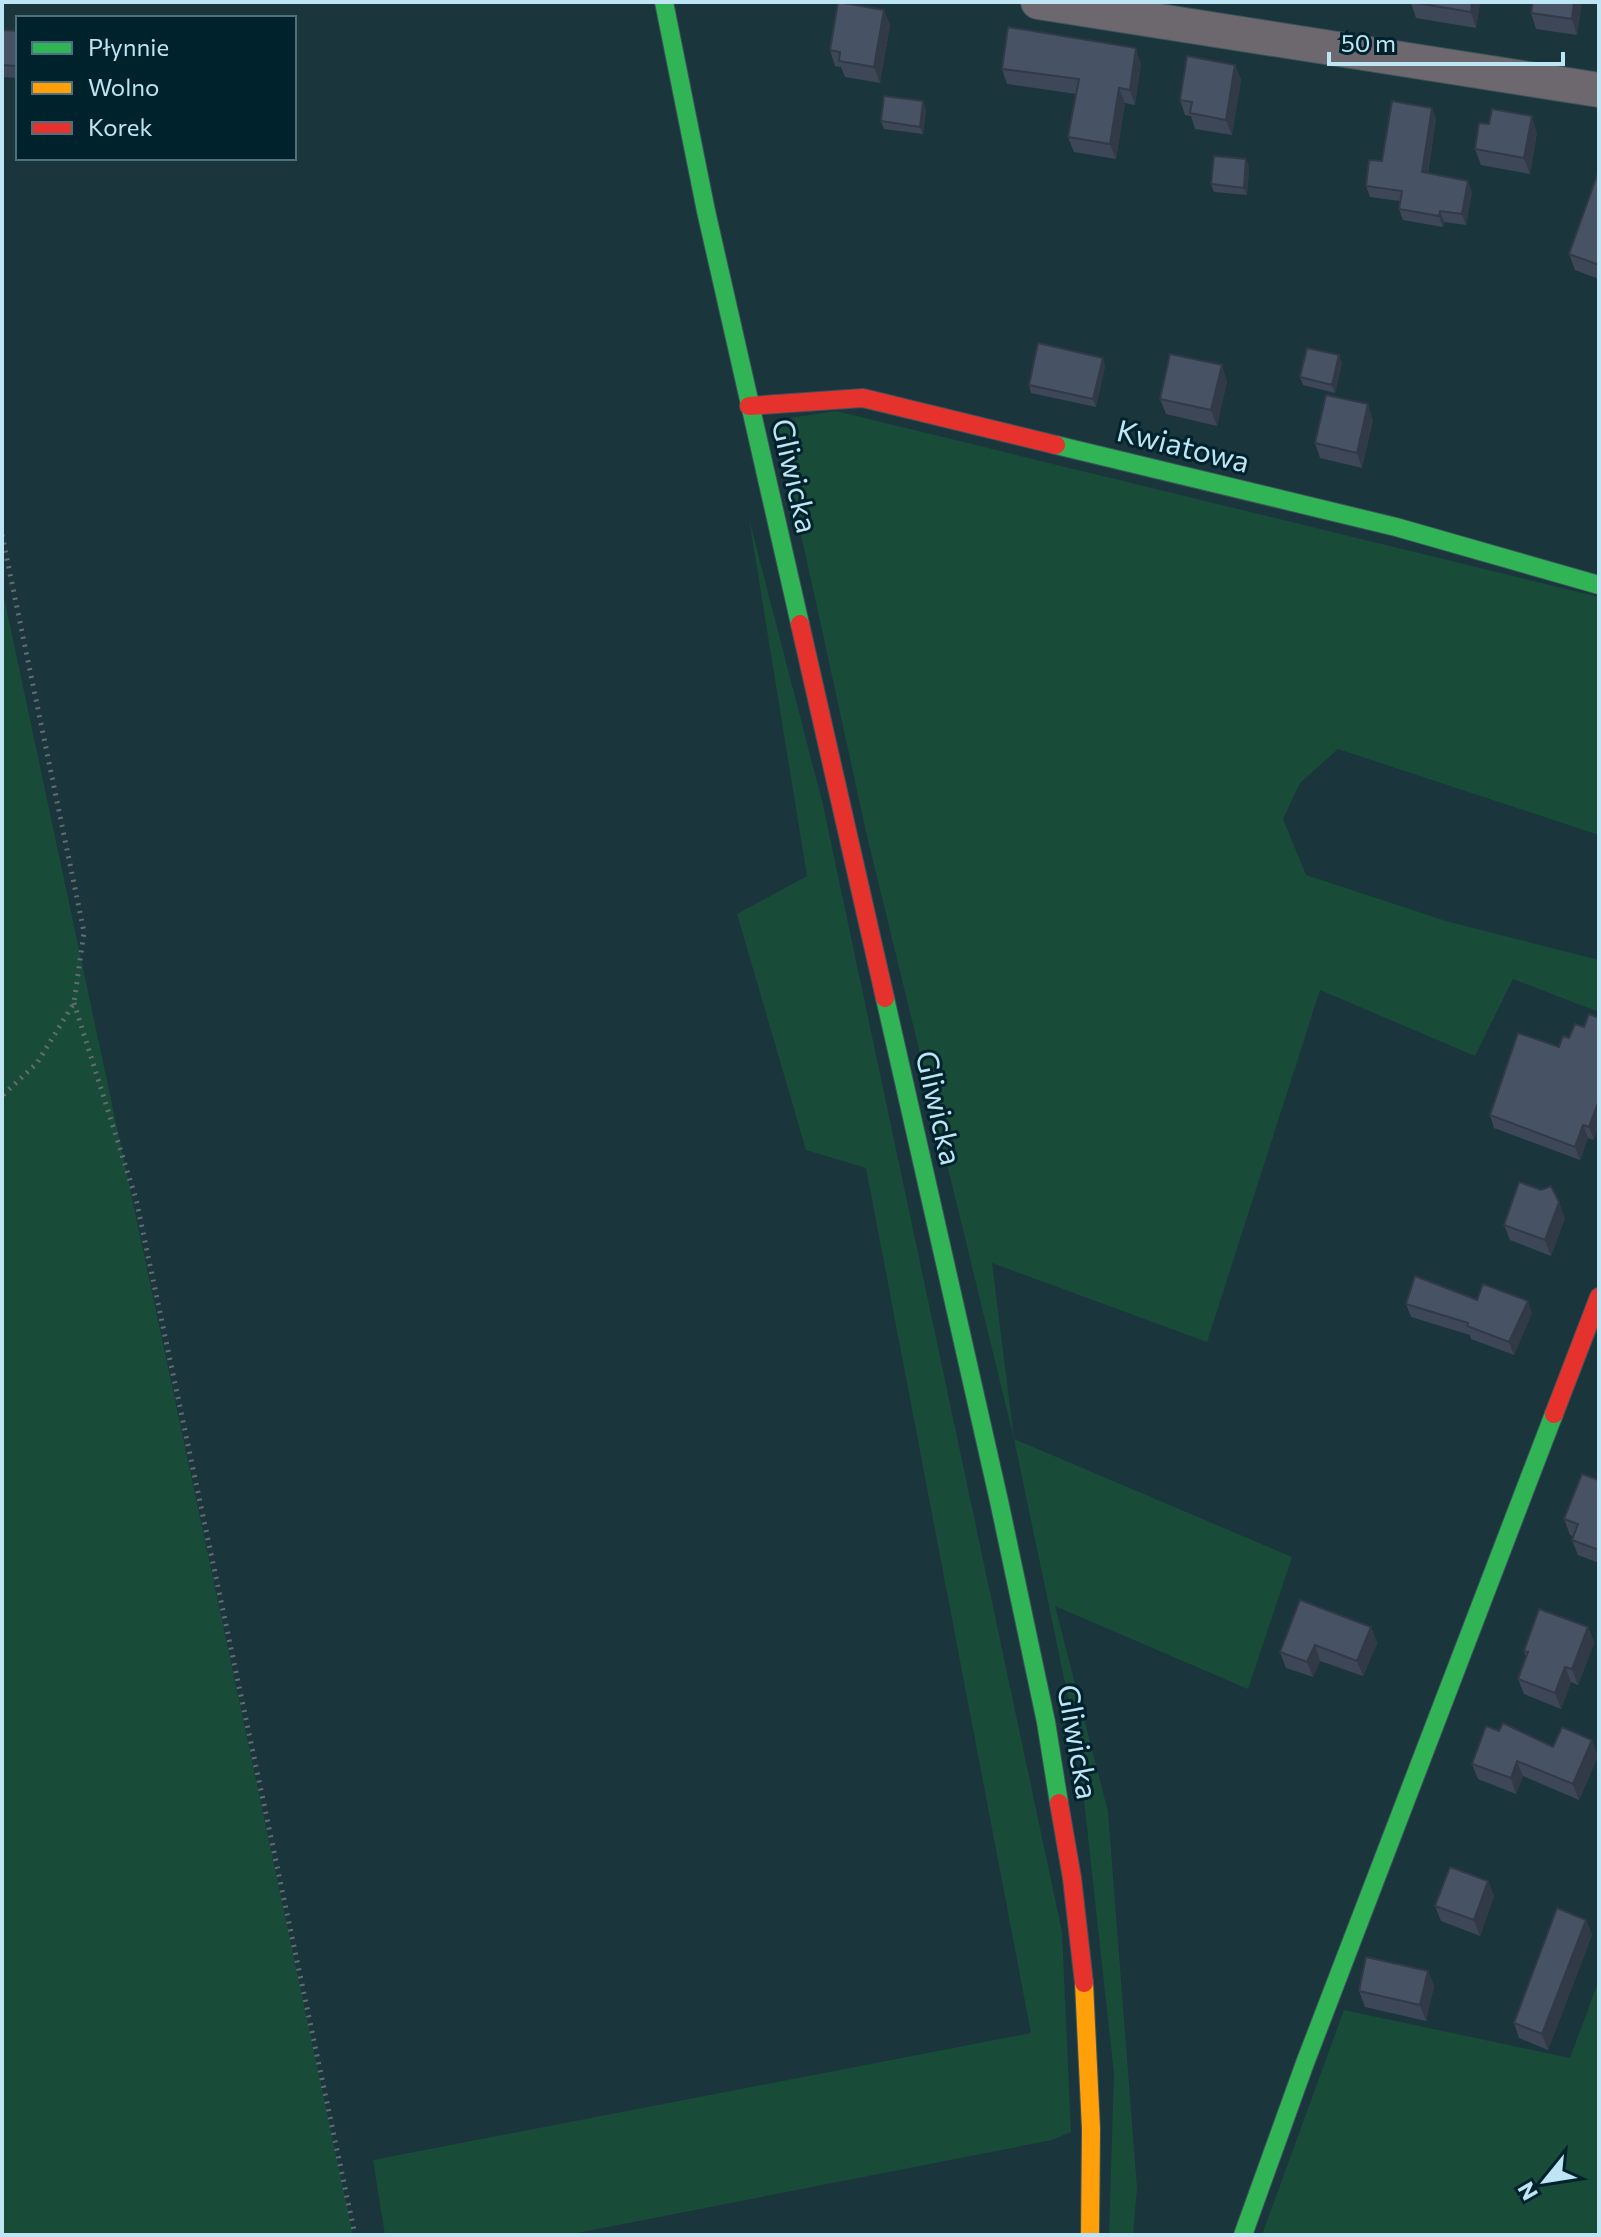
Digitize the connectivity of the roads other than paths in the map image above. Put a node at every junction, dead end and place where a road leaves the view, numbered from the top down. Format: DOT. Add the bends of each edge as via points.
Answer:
graph roads {
  1 [pos="664,2"];
  2 [pos="1038,2"];
  3 [pos="1599,90"];
  4 [pos="749,406"];
  5 [pos="1599,585"];
  6 [pos="1599,1297"];
  7 [pos="1090,2235"];
  8 [pos="1243,2235"];
  1 -- 4 [label="main road, Gliwicka"];
  2 -- 3 [label="street"];
  4 -- 5 [label="main road, Kwiatowa" via="863,398 1396,527"];
  4 -- 7 [label="main road, Gliwicka" via="1046,1722 1086,1997"];
  6 -- 8 [label="main road"];
}
